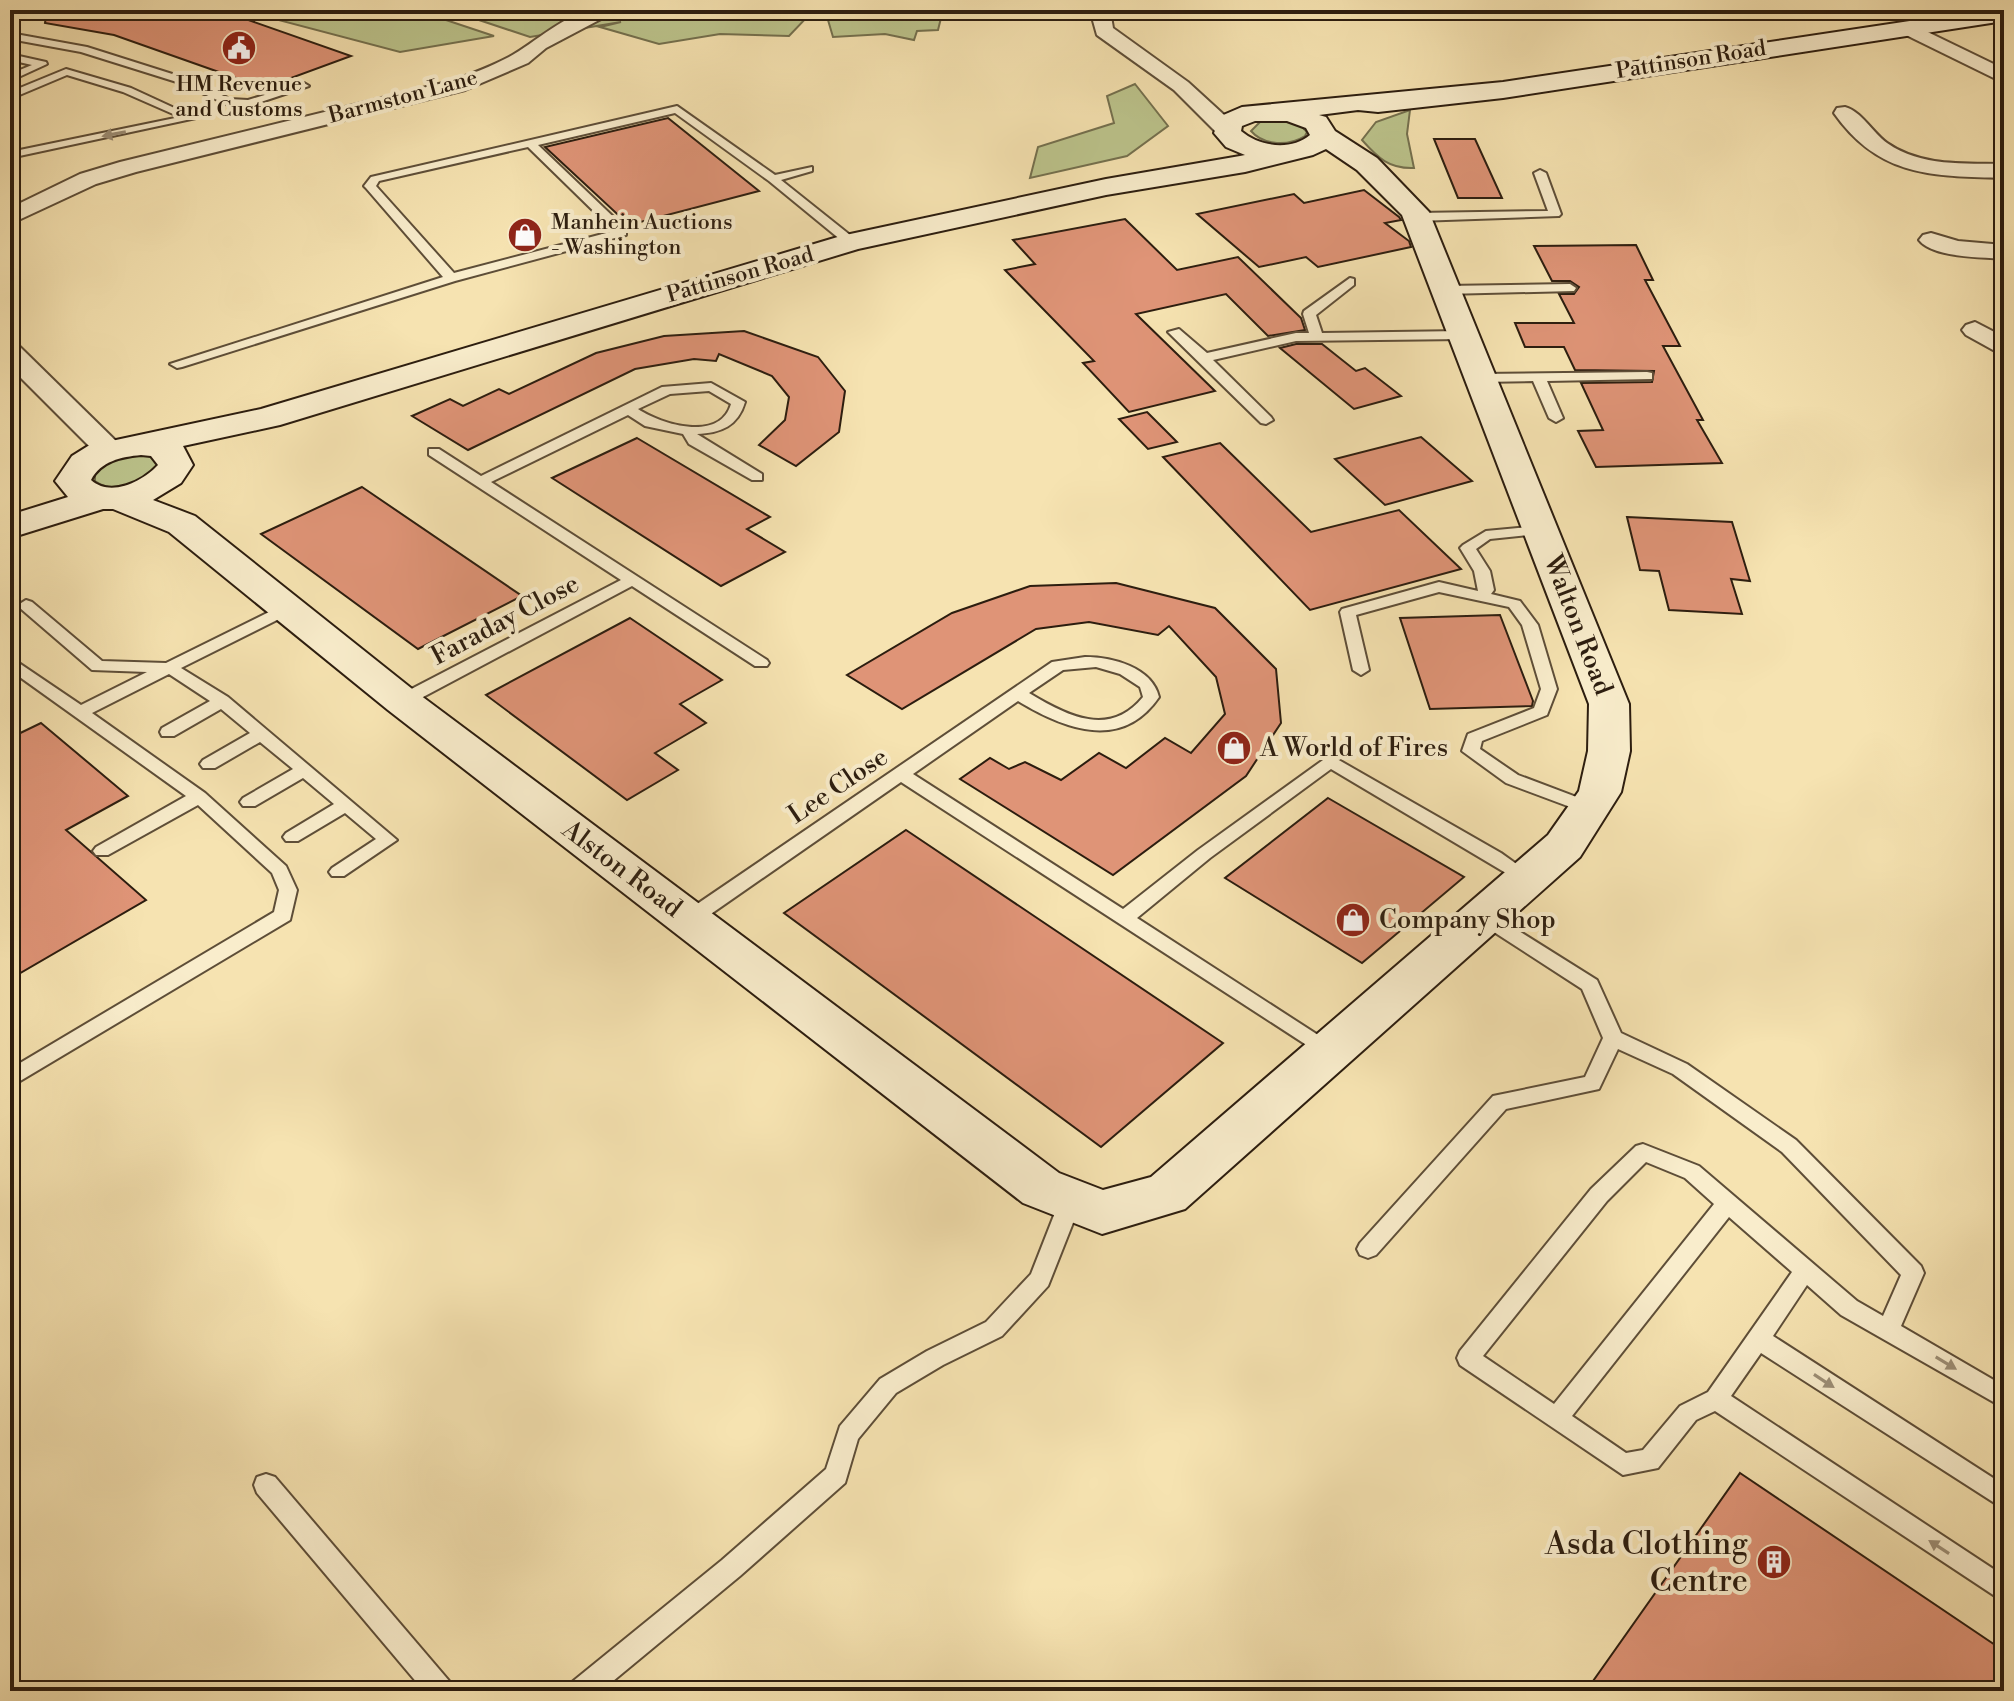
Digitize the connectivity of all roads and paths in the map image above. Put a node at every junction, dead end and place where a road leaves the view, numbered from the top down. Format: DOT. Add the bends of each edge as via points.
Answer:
graph roads {
  1 [pos="1100,10"];
  2 [pos="2003,12"];
  3 [pos="594,15"];
  4 [pos="1907,28"];
  5 [pos="10,36"];
  6 [pos="10,57"];
  7 [pos="1998,69"];
  8 [pos="165,75"];
  9 [pos="10,78"];
  10 [pos="152,80"];
  11 [pos="140,85"];
  12 [pos="304,86"];
  13 [pos="127,90"];
  14 [pos="1186,92"];
  15 [pos="10,96"];
  16 [pos="1378,104"];
  17 [pos="1271,112"];
  18 [pos="1873,114"];
  19 [pos="1228,133"];
  20 [pos="1324,133"];
  21 [pos="529,142"];
  22 [pos="1288,152"];
  23 [pos="10,155"];
  24 [pos="808,169"];
  25 [pos="2004,171"];
  26 [pos="1540,173"];
  27 [pos="1173,175"];
  28 [pos="773,179"];
  29 [pos="1386,184"];
  30 [pos="10,217"];
  31 [pos="1417,217"];
  32 [pos="1913,219"];
  33 [pos="851,242"];
  34 [pos="2004,252"];
  35 [pos="451,278"];
  36 [pos="1350,282"];
  37 [pos="1570,288"];
  38 [pos="1445,290"];
  39 [pos="1975,330"];
  40 [pos="1174,332"];
  41 [pos="1463,335"];
  42 [pos="1317,337"];
  43 [pos="2004,348"];
  44 [pos="10,352"];
  45 [pos="1204,358"];
  46 [pos="177,364"];
  47 [pos="1647,376"];
  48 [pos="1538,377"];
  49 [pos="1480,378"];
  50 [pos="628,409"];
  51 [pos="268,418"];
  52 [pos="1556,418"];
  53 [pos="1266,420"];
  54 [pos="688,430"];
  55 [pos="125,447"];
  56 [pos="434,452"];
  57 [pos="77,469"];
  58 [pos="757,477"];
  59 [pos="167,479"];
  60 [pos="480,482"];
  61 [pos="109,498"];
  62 [pos="10,502"];
  63 [pos="182,524"];
  64 [pos="10,527"];
  65 [pos="1541,530"];
  66 [pos="632,580"];
  67 [pos="1482,596"];
  68 [pos="26,605"];
  69 [pos="287,609"];
  70 [pos="10,662"];
  71 [pos="761,663"];
  72 [pos="170,668"];
  73 [pos="1361,670"];
  74 [pos="1018,694"];
  75 [pos="222,701"];
  76 [pos="402,701"];
  77 [pos="78,713"];
  78 [pos="168,732"];
  79 [pos="261,734"];
  80 [pos="209,764"];
  81 [pos="304,770"];
  82 [pos="901,774"];
  83 [pos="199,797"];
  84 [pos="249,802"];
  85 [pos="346,805"];
  86 [pos="1589,808"];
  87 [pos="292,837"];
  88 [pos="102,851"];
  89 [pos="338,872"];
  90 [pos="1527,878"];
  91 [pos="1484,916"];
  92 [pos="1123,919"];
  93 [pos="688,920"];
  94 [pos="1613,1038"];
  95 [pos="1329,1052"];
  96 [pos="10,1079"];
  97 [pos="1071,1200"];
  98 [pos="1727,1204"];
  99 [pos="1368,1249"];
  100 [pos="1805,1271"];
  101 [pos="1888,1329"];
  102 [pos="1758,1339"];
  103 [pos="2004,1398"];
  104 [pos="1716,1399"];
  105 [pos="1556,1419"];
  106 [pos="266,1485"];
  107 [pos="2004,1498"];
  108 [pos="2004,1590"];
  109 [pos="441,1691"];
  110 [pos="581,1691"];
  1 -- 14 [label="street" via="1104,31"];
  2 -- 4 [label="street, Pattinson Road"];
  3 -- 30 [label="street, Barmston Lane" via="521,59 458,86 128,167 88,179"];
  4 -- 7 [label="street"];
  4 -- 16 [label="street, Pattinson Road"];
  5 -- 8 [label="lane" via="83,49"];
  6 -- 9 [label="lane" via="42,64"];
  8 -- 10 [label="lane"];
  8 -- 12 [label="lane" via="239,103"];
  11 -- 13 [label="lane"];
  13 -- 15 [label="lane" via="66,72"];
  13 -- 23 [label="lane, one-way" via="191,118"];
  14 -- 17 [label="street"];
  14 -- 19 [label="street"];
  16 -- 17 [label="street, Pattinson Road"];
  16 -- 20 [label="street, Pattinson Road"];
  17 -- 19 [label="street, Pattinson Road" via="1239,117"];
  17 -- 20 [label="street, Walton Road" via="1306,117"];
  18 -- 25 [label="street" via="1841,106 1872,146 1891,156 1936,168"];
  19 -- 22 [label="street, Walton Road" via="1251,148"];
  19 -- 27 [label="street, Pattinson Road"];
  20 -- 22 [label="street, Pattinson Road" via="1315,146"];
  20 -- 29 [label="street, Walton Road"];
  21 -- 28 [label="lane" via="677,109"];
  21 -- 35 [label="lane" via="375,179 370,186"];
  21 -- 35 [label="lane" via="622,232"];
  22 -- 27 [label="street, Pattinson Road"];
  22 -- 29 [label="street, Walton Road"];
  24 -- 28 [label="lane"];
  26 -- 31 [label="lane" via="1555,214"];
  27 -- 33 [label="street, Pattinson Road"];
  28 -- 33 [label="lane"];
  29 -- 31 [label="street, Walton Road"];
  31 -- 38 [label="street, Walton Road"];
  32 -- 34 [label="street" via="1919,243"];
  33 -- 51 [label="street, Pattinson Road"];
  35 -- 46 [label="lane"];
  36 -- 42 [label="lane" via="1309,314"];
  37 -- 38 [label="lane"];
  38 -- 41 [label="street, Walton Road"];
  39 -- 43 [label="street"];
  40 -- 45 [label="lane"];
  41 -- 42 [label="lane"];
  41 -- 49 [label="street, Walton Road"];
  42 -- 45 [label="lane"];
  44 -- 55 [label="street"];
  45 -- 53 [label="lane"];
  47 -- 48 [label="lane"];
  48 -- 49 [label="lane"];
  48 -- 52 [label="lane"];
  49 -- 65 [label="street, Walton Road"];
  50 -- 54 [label="lane" via="650,423"];
  50 -- 54 [label="lane" via="667,390 691,386 711,387 738,402 729,421"];
  50 -- 60 [label="lane"];
  51 -- 55 [label="street, Pattinson Road"];
  51 -- 59 [label="street, Pattinson Road"];
  54 -- 58 [label="lane" via="694,441"];
  55 -- 57 [label="street, Pattinson Road" via="87,460"];
  55 -- 59 [label="street, Alston Road" via="160,447 172,454 176,465"];
  56 -- 60 [label="lane, Faraday Close"];
  57 -- 61 [label="street" via="77,489"];
  57 -- 62 [label="street"];
  59 -- 61 [label="street, Pattinson Road" via="148,490"];
  59 -- 63 [label="street, Alston Road"];
  60 -- 66 [label="lane, Faraday Close"];
  61 -- 63 [label="street, Alston Road"];
  61 -- 64 [label="street"];
  63 -- 69 [label="street, Alston Road"];
  65 -- 67 [label="lane" via="1486,535 1468,548 1482,571"];
  65 -- 86 [label="street, Walton Road" via="1609,704 1609,751 1600,792"];
  66 -- 71 [label="lane, Faraday Close"];
  66 -- 76 [label="lane, Faraday Close"];
  67 -- 73 [label="lane" via="1439,587 1348,612"];
  67 -- 86 [label="lane" via="1514,604 1530,625 1549,689 1541,711 1474,738 1471,751 1512,779"];
  68 -- 72 [label="lane" via="98,666"];
  69 -- 72 [label="lane"];
  69 -- 76 [label="street, Alston Road"];
  70 -- 77 [label="lane"];
  72 -- 75 [label="lane"];
  72 -- 77 [label="lane"];
  74 -- 74 [label="lane, Lee Close" via="1058,666 1085,661 1110,662 1130,672 1148,685 1151,697 1143,711 1111,726 1062,718"];
  74 -- 82 [label="lane, Lee Close"];
  75 -- 78 [label="lane"];
  75 -- 79 [label="lane"];
  76 -- 93 [label="street, Alston Road"];
  77 -- 83 [label="lane"];
  79 -- 80 [label="lane"];
  79 -- 81 [label="lane"];
  81 -- 84 [label="lane"];
  81 -- 85 [label="lane"];
  82 -- 92 [label="lane"];
  82 -- 93 [label="lane, Lee Close"];
  83 -- 88 [label="lane"];
  83 -- 96 [label="lane" via="280,870 288,890 283,915"];
  85 -- 87 [label="lane"];
  85 -- 89 [label="lane" via="388,840"];
  86 -- 90 [label="street, Walton Road" via="1564,846"];
  90 -- 91 [label="street, Walton Road"];
  90 -- 92 [label="lane" via="1330,761"];
  91 -- 94 [label="lane" via="1590,985"];
  91 -- 95 [label="street, Walton Road"];
  92 -- 95 [label="lane"];
  93 -- 97 [label="street, Alston Road" via="1041,1188"];
  94 -- 99 [label="lane" via="1592,1083 1500,1102"];
  94 -- 101 [label="lane" via="1680,1069 1789,1146 1913,1273"];
  95 -- 97 [label="street, Walton Road" via="1167,1194 1102,1212"];
  97 -- 110 [label="lane" via="1040,1279 994,1329 888,1386 848,1434 836,1475"];
  98 -- 100 [label="lane"];
  98 -- 105 [label="lane"];
  98 -- 105 [label="lane" via="1692,1172 1643,1152 1599,1195 1468,1358"];
  100 -- 101 [label="lane" via="1849,1308"];
  100 -- 102 [label="lane"];
  101 -- 103 [label="lane, one-way"];
  102 -- 104 [label="lane"];
  102 -- 107 [label="lane, one-way"];
  104 -- 105 [label="lane" via="1688,1413 1650,1460 1623,1464"];
  108 -- 104 [label="lane, one-way"];
  106 -- 109 [label="lane"];
}
